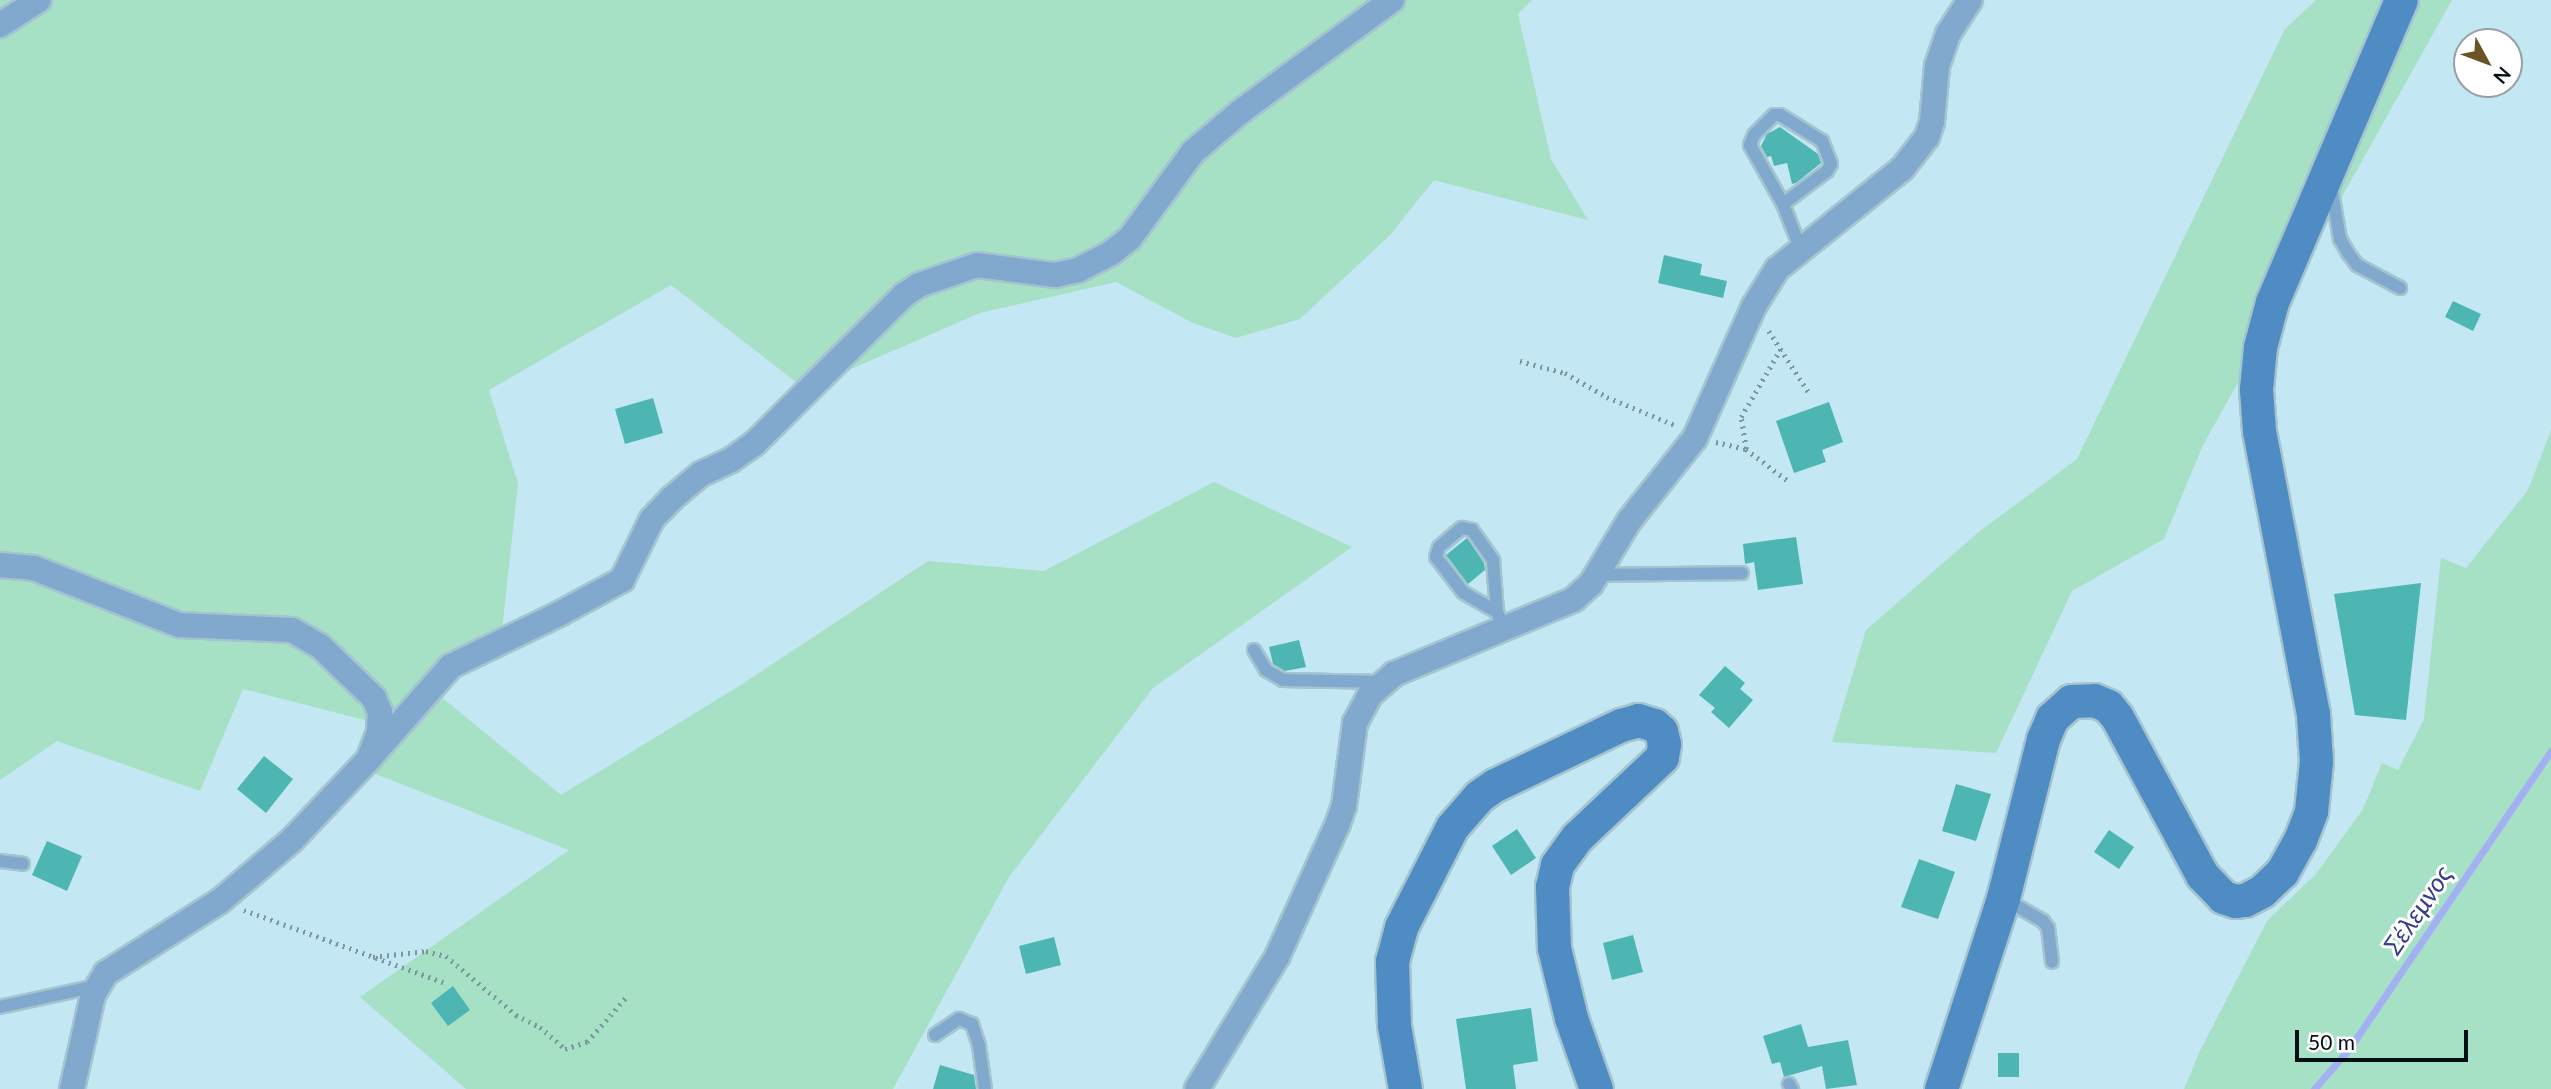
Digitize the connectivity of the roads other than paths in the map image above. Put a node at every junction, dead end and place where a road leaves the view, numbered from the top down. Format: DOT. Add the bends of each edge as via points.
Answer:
graph roads {
  1 [pos="39,0"];
  2 [pos="1392,0"];
  3 [pos="1970,0"];
  4 [pos="2401,0"];
  5 [pos="0,25"];
  6 [pos="2328,168"];
  7 [pos="1783,204"];
  8 [pos="1801,250"];
  9 [pos="2400,288"];
  10 [pos="0,565"];
  11 [pos="1742,573"];
  12 [pos="1597,575"];
  13 [pos="1501,620"];
  14 [pos="1254,650"];
  15 [pos="1383,682"];
  16 [pos="368,760"];
  17 [pos="0,861"];
  18 [pos="23,864"];
  19 [pos="2003,898"];
  20 [pos="2052,961"];
  21 [pos="96,986"];
  22 [pos="0,1007"];
  23 [pos="935,1035"];
  24 [pos="72,1089"];
  25 [pos="985,1089"];
  26 [pos="1197,1089"];
  27 [pos="1405,1089"];
  28 [pos="1596,1089"];
  29 [pos="1941,1089"];
  1 -- 5 [label="street"];
  2 -- 16 [label="street" via="1240,111 1193,152 1130,238 1111,253 1055,275 996,265 969,267 904,295 754,444 701,474 671,499 652,519 622,580 451,666"];
  3 -- 8 [label="street" via="1948,34 1937,66 1932,122 1916,154"];
  4 -- 6 [label="main road"];
  6 -- 9 [label="lane" via="2340,239 2348,253 2357,265"];
  6 -- 19 [label="main road" via="2272,302 2260,347 2256,389 2259,432 2314,714 2311,811 2300,840 2282,872 2262,891 2245,900 2223,897 2202,875 2117,716 2108,706 2082,698 2060,708 2043,740"];
  7 -- 7 [label="lane" via="1750,145 1754,135 1780,115 1822,141 1831,164"];
  7 -- 8 [label="lane"];
  8 -- 12 [label="street" via="1777,269 1754,306 1695,438 1629,521"];
  10 -- 16 [label="street" via="34,568 179,625 279,628 302,634 374,698 381,723"];
  11 -- 12 [label="lane"];
  12 -- 13 [label="street" via="1573,600"];
  13 -- 13 [label="lane" via="1493,560 1472,530 1462,528 1439,547 1436,556 1463,592"];
  13 -- 15 [label="street"];
  14 -- 15 [label="lane" via="1266,670 1283,680"];
  15 -- 26 [label="street" via="1358,716 1344,806 1300,908 1277,957"];
  16 -- 21 [label="street" via="292,840 220,901 122,962"];
  17 -- 18 [label="lane"];
  19 -- 20 [label="lane" via="2043,921"];
  19 -- 29 [label="main road"];
  21 -- 22 [label="lane"];
  21 -- 24 [label="street"];
  23 -- 25 [label="lane" via="959,1019 972,1024"];
  27 -- 28 [label="main road" via="1394,1025 1392,961 1401,927 1452,827 1495,785 1621,725 1644,721 1661,731 1662,757 1577,837 1557,865 1552,886 1554,948 1571,1018"];
}
